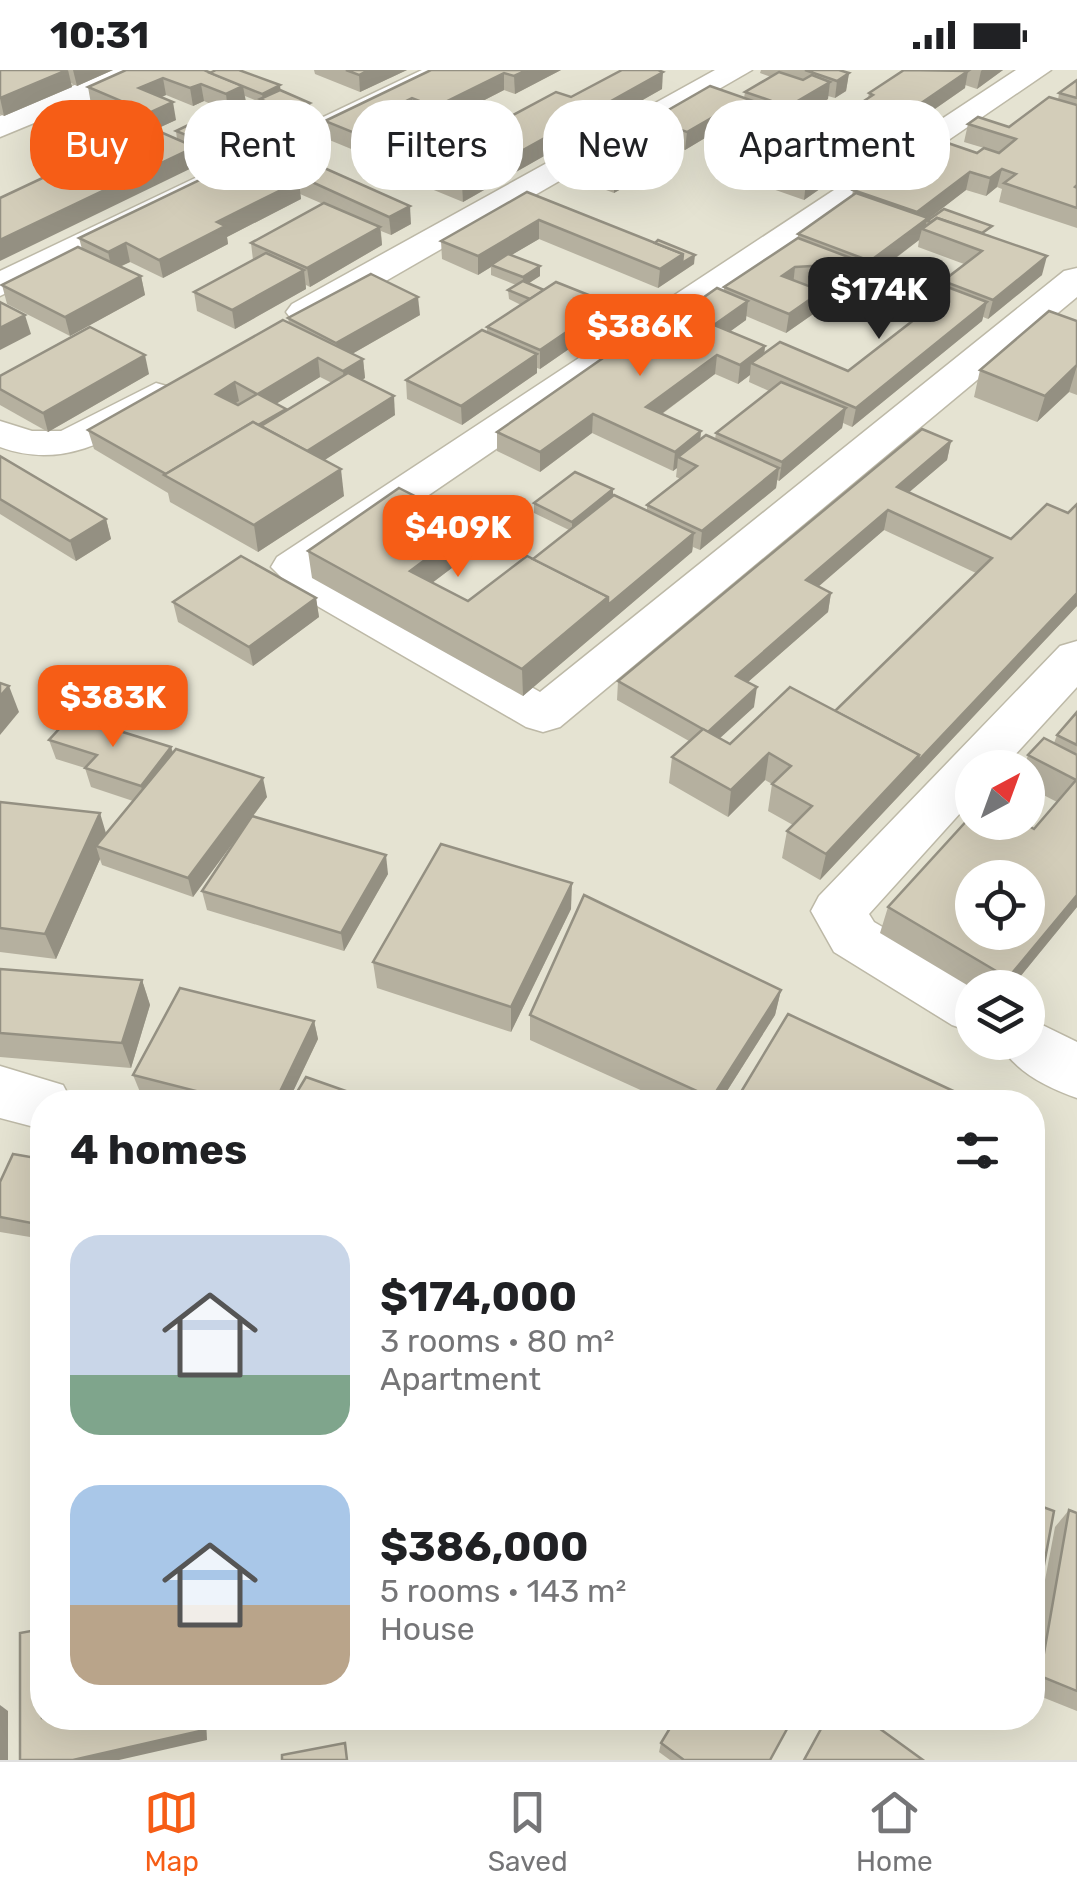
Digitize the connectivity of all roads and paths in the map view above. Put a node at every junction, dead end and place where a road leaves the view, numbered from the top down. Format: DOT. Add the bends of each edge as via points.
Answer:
graph roads {
  1 [pos="137,70"];
  2 [pos="446,70"];
  3 [pos="737,70"];
  4 [pos="1036,70"];
  5 [pos="0,127"];
  6 [pos="1077,279"];
  7 [pos="0,285"];
  8 [pos="275,329"];
  9 [pos="189,376"];
  10 [pos="0,433"];
  11 [pos="1077,657"];
  12 [pos="990,750"];
  13 [pos="955,787"];
  14 [pos="955,998"];
  15 [pos="1045,1052"];
  16 [pos="1077,1072"];
  17 [pos="0,1092"];
  18 [pos="30,1100"];
  1 -- 5 [label="street"];
  2 -- 7 [label="street"];
  3 -- 8 [label="street"];
  4 -- 6 [label="street" via="294,568 543,715"];
  9 -- 10 [label="street" via="60,446"];
  11 -- 12 [label="street"];
  13 -- 14 [label="street" via="838,910 854,936"];
  15 -- 16 [label="street"];
  17 -- 18 [label="street"];
}
